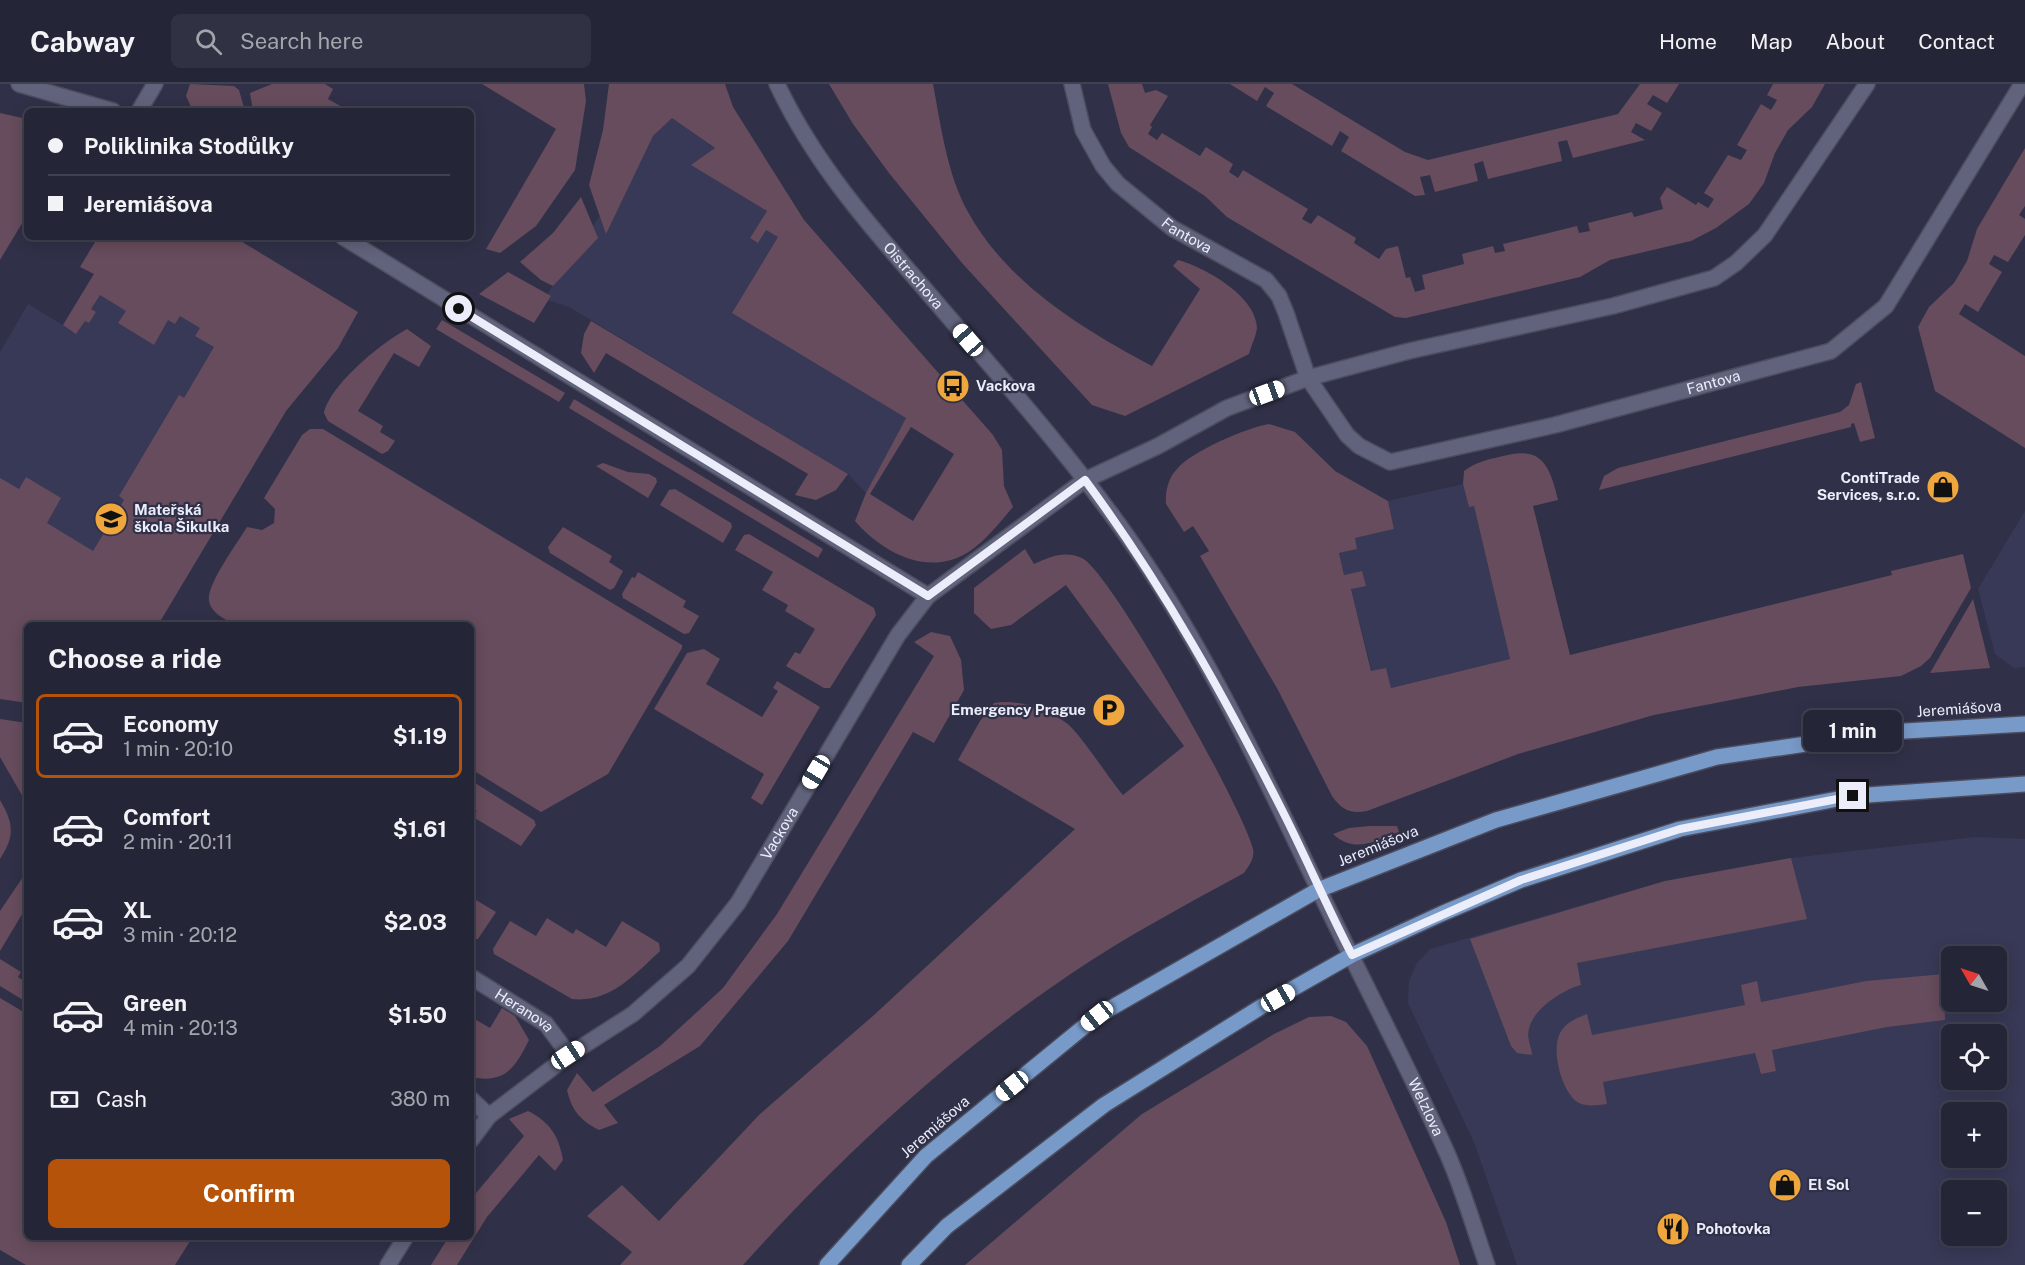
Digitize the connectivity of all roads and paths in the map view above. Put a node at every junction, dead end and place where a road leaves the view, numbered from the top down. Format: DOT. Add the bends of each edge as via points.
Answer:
graph roads {
  1 [pos="19,84"];
  2 [pos="155,84"];
  3 [pos="777,84"];
  4 [pos="1071,84"];
  5 [pos="1867,84"];
  6 [pos="2022,84"];
  7 [pos="103,108"];
  8 [pos="141,108"];
  9 [pos="348,240"];
  10 [pos="1308,378"];
  11 [pos="1085,480"];
  12 [pos="928,596"];
  13 [pos="2025,724"];
  14 [pos="2025,784"];
  15 [pos="1318,890"];
  16 [pos="1352,955"];
  17 [pos="474,980"];
  18 [pos="568,1055"];
  19 [pos="474,1102"];
  20 [pos="489,1116"];
  21 [pos="474,1136"];
  22 [pos="404,1240"];
  23 [pos="388,1265"];
  24 [pos="828,1265"];
  25 [pos="909,1265"];
  26 [pos="1487,1265"];
  1 -- 7 [label="street"];
  2 -- 8 [label="street"];
  3 -- 11 [label="street, Oistrachova" via="812,147 848,200"];
  4 -- 10 [label="street, Fantova" via="1083,130 1118,184 1172,228 1266,280 1279,296"];
  5 -- 10 [label="street" via="1765,235 1714,278 1613,306 1409,351"];
  6 -- 10 [label="street, Fantova" via="1886,306 1831,351 1555,425 1390,462 1347,435"];
  9 -- 12 [label="street"];
  10 -- 11 [label="street" via="1227,408"];
  11 -- 12 [label="street, Vackova"];
  11 -- 15 [label="street, Oistrachova" via="1124,532 1194,642 1285,816"];
  12 -- 18 [label="street, Vackova" via="898,635 738,903 680,973 633,1014"];
  13 -- 15 [label="main road, Jeremiášova" via="1888,732 1717,757 1496,820"];
  14 -- 16 [label="main road" via="1853,796 1680,829 1521,880"];
  15 -- 16 [label="street, Welzlova"];
  15 -- 24 [label="main road, Jeremiášova" via="1097,1016 926,1156"];
  16 -- 25 [label="main road" via="1104,1105 947,1226"];
  16 -- 26 [label="street, Welzlova" via="1448,1157"];
  17 -- 18 [label="street, Heranova" via="546,1024"];
  18 -- 20 [label="street, Vackova"];
  19 -- 20 [label="street"];
  20 -- 21 [label="street, Vackova"];
  22 -- 23 [label="street"];
}
